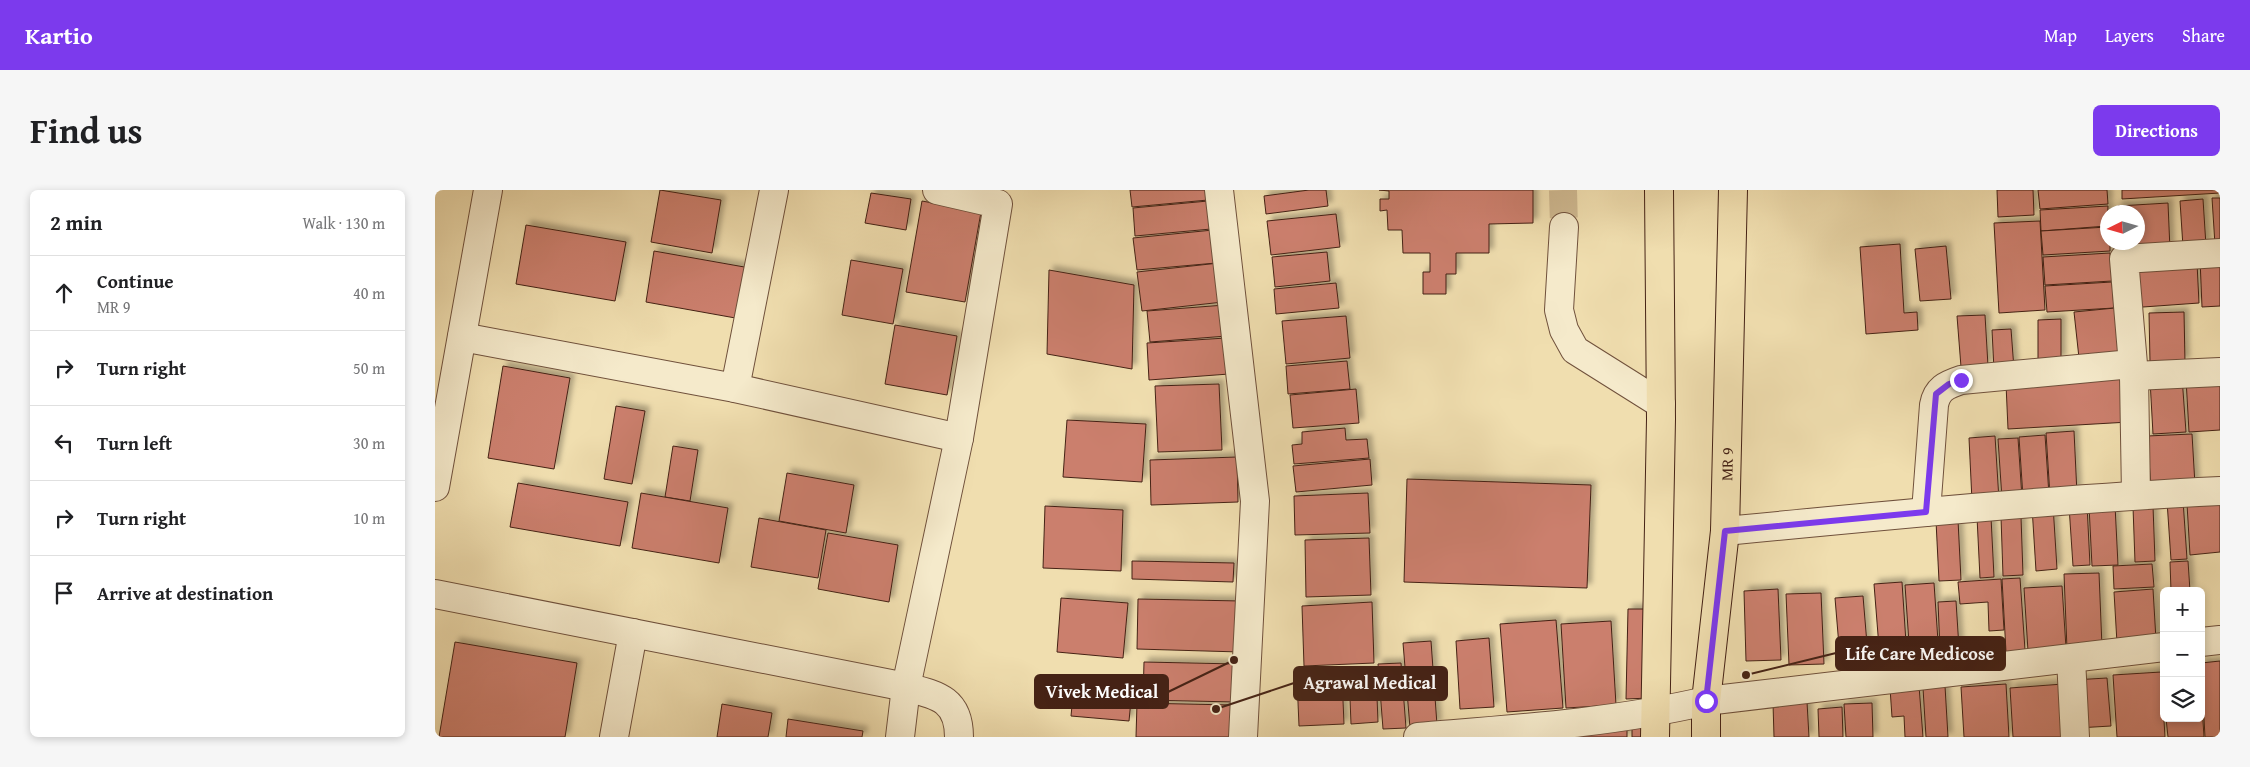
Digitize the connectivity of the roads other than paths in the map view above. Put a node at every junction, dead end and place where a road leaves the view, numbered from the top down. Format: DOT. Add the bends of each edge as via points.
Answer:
graph roads {
  1 [pos="488,190"];
  2 [pos="774,190"];
  3 [pos="937,190"];
  4 [pos="1219,190"];
  5 [pos="1659,190"];
  6 [pos="1733,190"];
  7 [pos="1564,227"];
  8 [pos="2220,253"];
  9 [pos="462,336"];
  10 [pos="2133,370"];
  11 [pos="2220,372"];
  12 [pos="735,388"];
  13 [pos="1661,404"];
  14 [pos="959,438"];
  15 [pos="435,486"];
  16 [pos="2220,491"];
  17 [pos="2136,495"];
  18 [pos="1926,512"];
  19 [pos="1725,531"];
  20 [pos="435,594"];
  21 [pos="633,633"];
  22 [pos="2220,640"];
  23 [pos="2205,642"];
  24 [pos="2160,648"];
  25 [pos="2071,659"];
  26 [pos="907,687"];
  27 [pos="1706,701"];
  28 [pos="1655,725"];
  29 [pos="613,737"];
  30 [pos="900,737"];
  31 [pos="959,737"];
  32 [pos="1243,737"];
  33 [pos="1417,737"];
  34 [pos="1706,737"];
  35 [pos="2075,737"];
  1 -- 9 [label="street"];
  2 -- 12 [label="street"];
  3 -- 14 [label="street" via="998,204"];
  4 -- 32 [label="street" via="1255,501"];
  5 -- 13 [label="main road"];
  6 -- 19 [label="main road, MR 9"];
  7 -- 13 [label="street" via="1559,310 1564,330 1575,350"];
  8 -- 10 [label="street" via="2124,259"];
  9 -- 12 [label="street"];
  9 -- 15 [label="street"];
  10 -- 11 [label="street"];
  10 -- 17 [label="street"];
  10 -- 18 [label="street" via="1961,380 1941,389 1936,394 1934,405"];
  12 -- 14 [label="street"];
  13 -- 28 [label="main road"];
  14 -- 26 [label="street"];
  16 -- 17 [label="street"];
  17 -- 18 [label="street"];
  18 -- 19 [label="street"];
  19 -- 27 [label="main road, MR 9"];
  20 -- 21 [label="street"];
  21 -- 26 [label="street"];
  21 -- 29 [label="street"];
  22 -- 23 [label="street"];
  24 -- 25 [label="street"];
  25 -- 27 [label="street"];
  25 -- 35 [label="street"];
  26 -- 30 [label="street"];
  26 -- 31 [label="street" via="940,696 959,724"];
  27 -- 28 [label="street"];
  27 -- 34 [label="main road, MR 9"];
  28 -- 33 [label="street" via="1518,729"];
}
